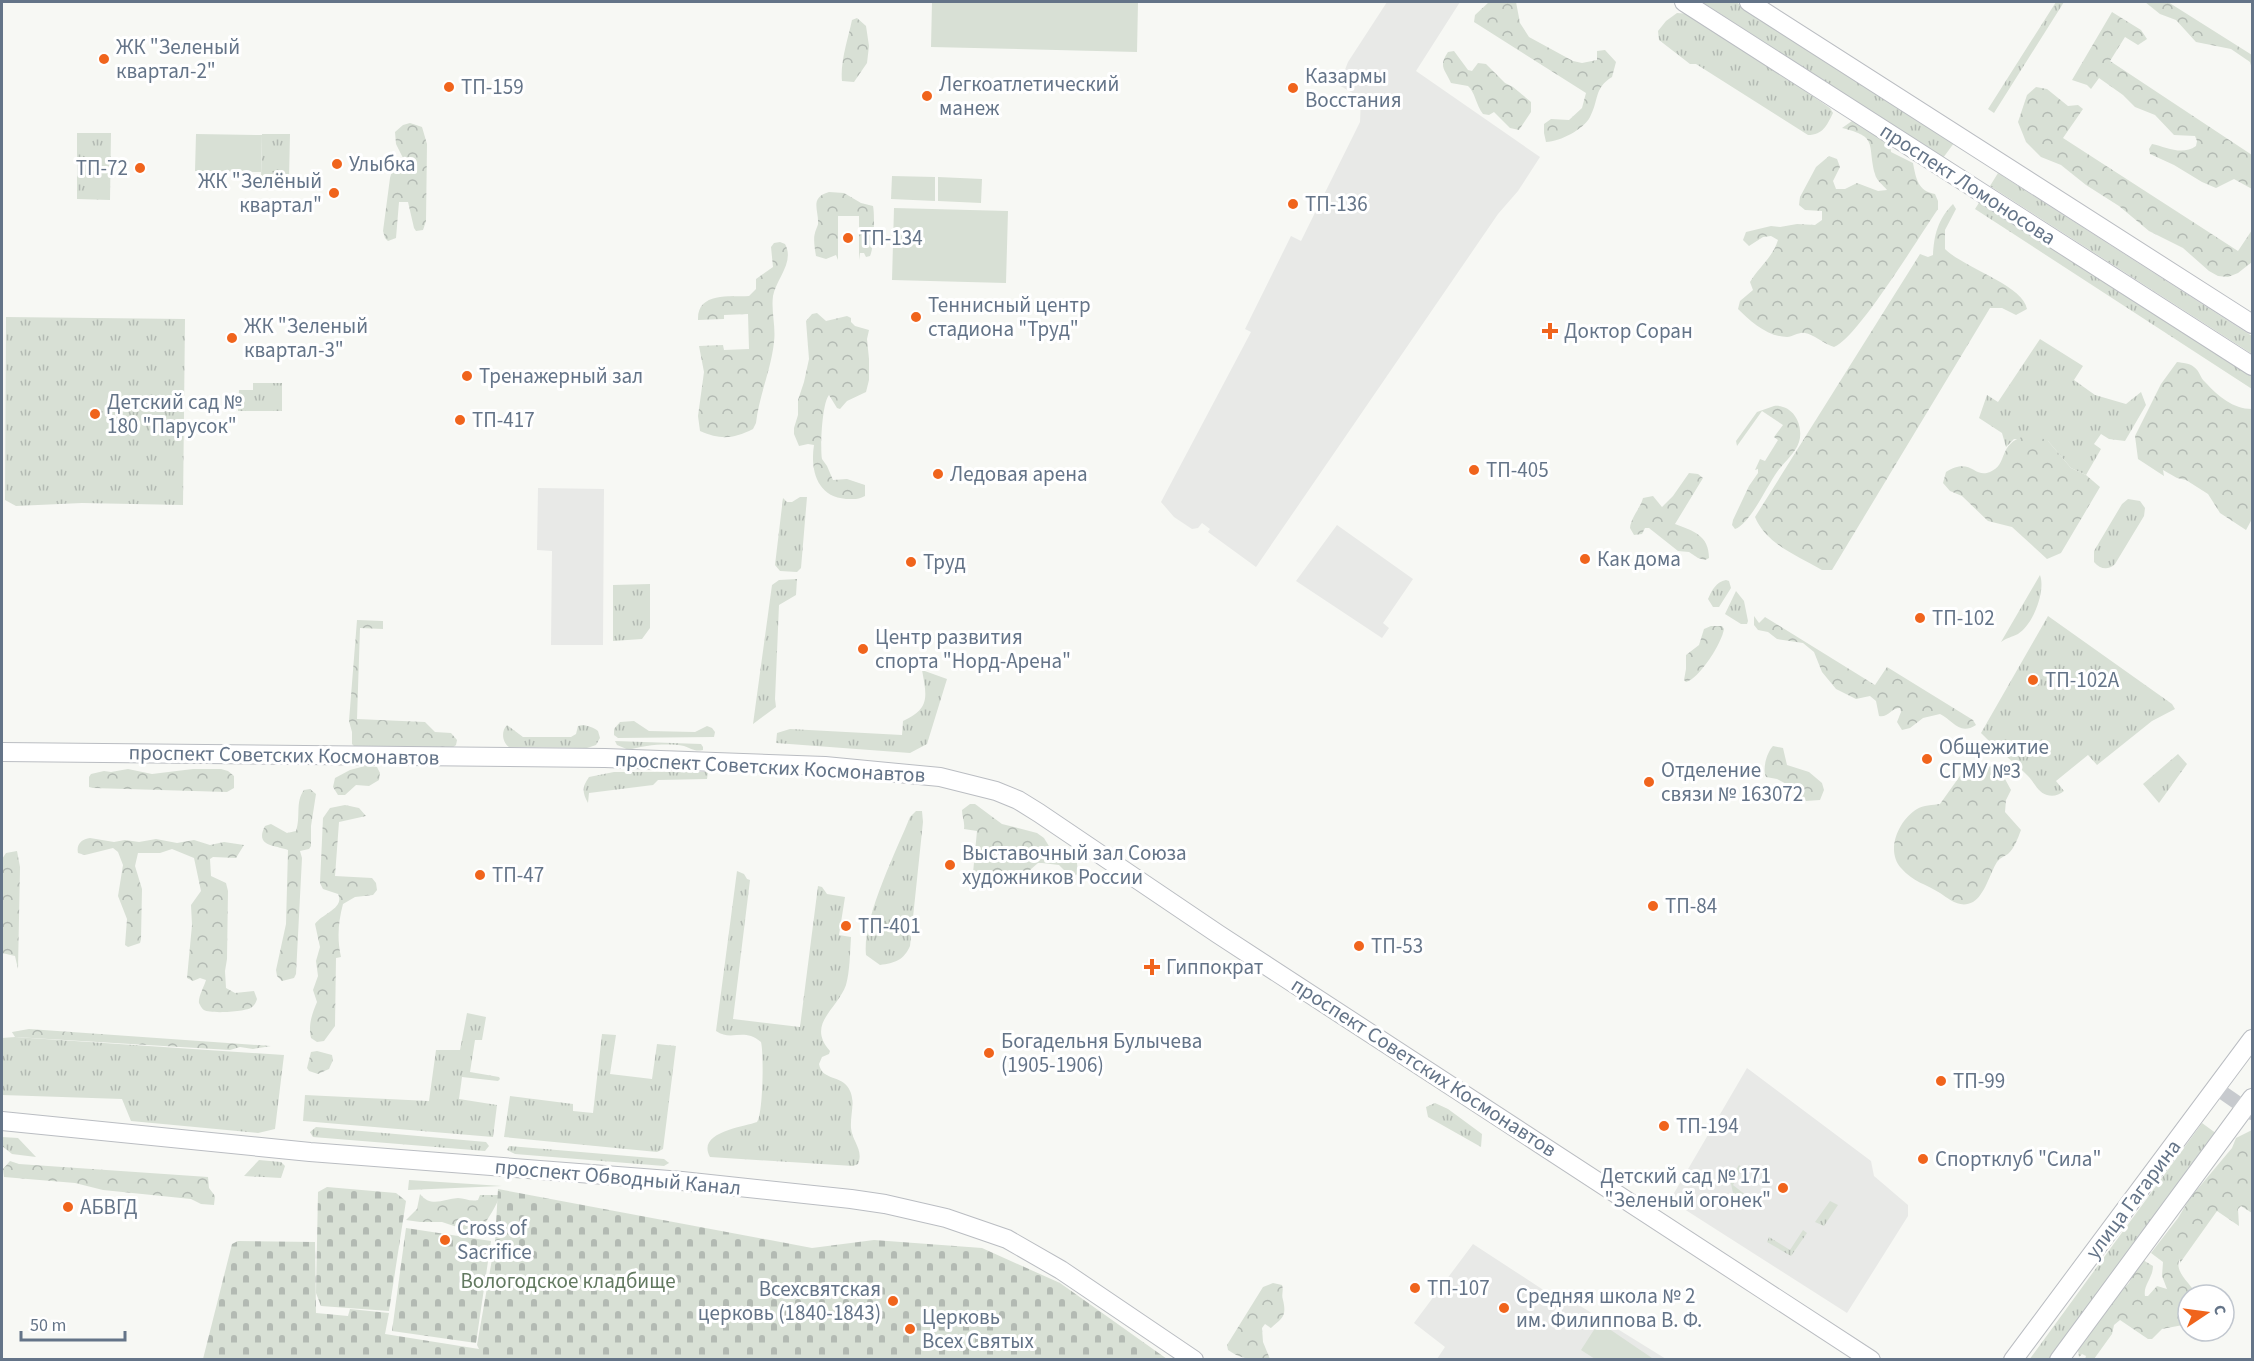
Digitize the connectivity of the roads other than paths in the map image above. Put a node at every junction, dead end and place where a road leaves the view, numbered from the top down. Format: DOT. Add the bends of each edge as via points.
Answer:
graph roads {
  1 [pos="1684,2"];
  2 [pos="1749,2"];
  3 [pos="2253,324"];
  4 [pos="2253,366"];
  5 [pos="2,752"];
  6 [pos="2253,1039"];
  7 [pos="2216,1088"];
  8 [pos="2250,1106"];
  9 [pos="2,1121"];
  10 [pos="1194,1359"];
  11 [pos="1871,1359"];
  12 [pos="2013,1359"];
  13 [pos="2059,1359"];
  1 -- 4 [label="main road, проспект Ломоносова"];
  2 -- 3 [label="main road, проспект Ломоносова"];
  5 -- 11 [label="main road, проспект Советских Космонавтов" via="605,758 825,766 940,777 996,790 1039,813"];
  6 -- 7 [label="main road, улица Гагарина"];
  7 -- 8 [label="street"];
  7 -- 12 [label="main road, улица Гагарина"];
  8 -- 13 [label="main road, улица Гагарина"];
  9 -- 10 [label="main road, проспект Обводный Канал" via="303,1151 693,1182 885,1204 946,1218 1007,1239 1061,1270"];
}
